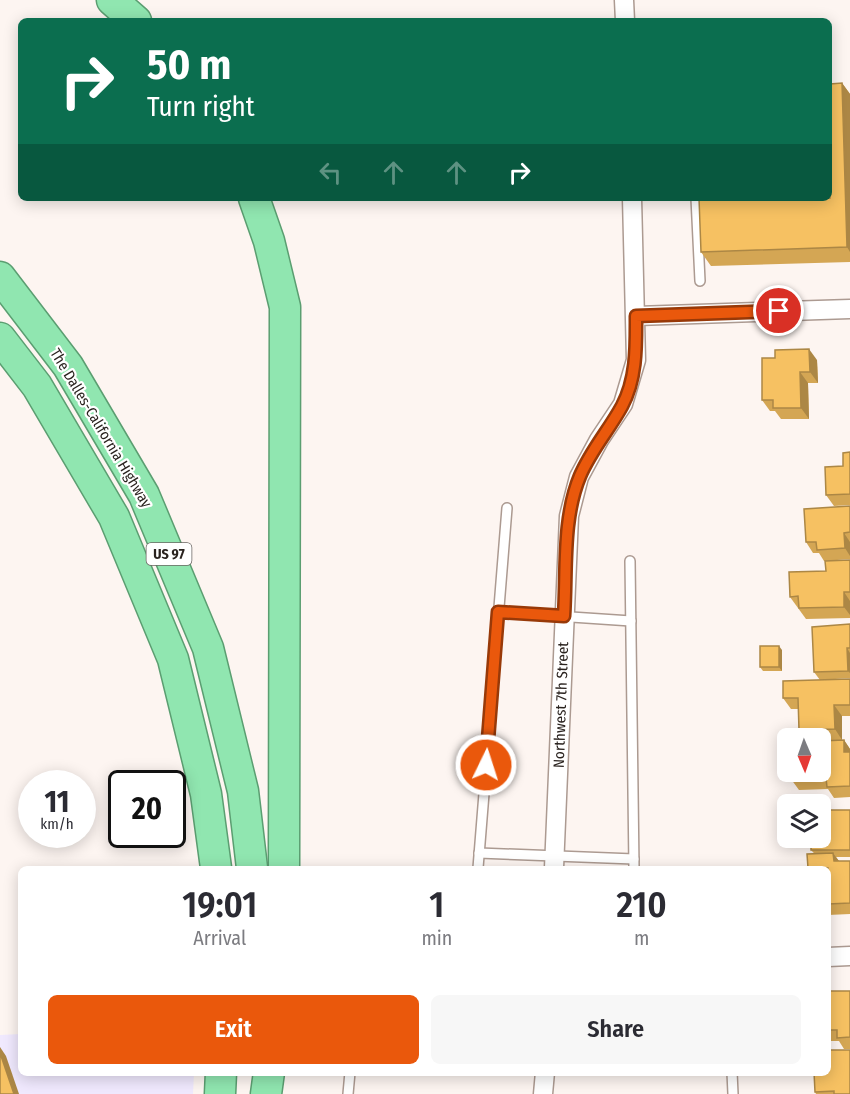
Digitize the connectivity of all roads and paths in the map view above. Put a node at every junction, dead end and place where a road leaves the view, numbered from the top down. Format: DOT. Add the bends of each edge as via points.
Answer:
graph roads {
  1 [pos="112,0"];
  2 [pos="132,0"];
  3 [pos="624,0"];
  4 [pos="133,18"];
  5 [pos="140,18"];
  6 [pos="625,18"];
  7 [pos="255,201"];
  8 [pos="632,201"];
  9 [pos="696,201"];
  10 [pos="0,277"];
  11 [pos="700,281"];
  12 [pos="850,309"];
  13 [pos="636,316"];
  14 [pos="0,338"];
  15 [pos="507,508"];
  16 [pos="630,561"];
  17 [pos="498,612"];
  18 [pos="564,616"];
  19 [pos="631,621"];
  20 [pos="479,853"];
  21 [pos="555,862"];
  22 [pos="634,864"];
  23 [pos="216,866"];
  24 [pos="252,866"];
  25 [pos="284,866"];
  26 [pos="478,866"];
  27 [pos="850,956"];
  28 [pos="831,957"];
  29 [pos="221,1076"];
  30 [pos="258,1076"];
  31 [pos="268,1076"];
  32 [pos="350,1076"];
  33 [pos="545,1076"];
  34 [pos="732,1076"];
  35 [pos="220,1094"];
  36 [pos="258,1094"];
  37 [pos="266,1094"];
  38 [pos="348,1094"];
  39 [pos="543,1094"];
  40 [pos="733,1094"];
  1 -- 4 [label="highway"];
  2 -- 5 [label="highway"];
  3 -- 6 [label="street"];
  7 -- 25 [label="highway" via="270,241 285,307"];
  8 -- 13 [label="street, Northwest 7th Street"];
  9 -- 11 [label="lane"];
  10 -- 24 [label="highway, The Dalles-California Highway / US 97" via="68,366 144,495 208,648 243,791"];
  12 -- 13 [label="street"];
  13 -- 18 [label="street, Northwest 7th Street" via="636,360 623,404 579,477 569,516"];
  14 -- 23 [label="highway, US 97" via="38,386 114,517 173,659 206,794"];
  15 -- 17 [label="lane"];
  16 -- 19 [label="lane"];
  17 -- 18 [label="lane"];
  17 -- 20 [label="lane"];
  18 -- 19 [label="lane"];
  18 -- 21 [label="street, Northwest 7th Street"];
  19 -- 22 [label="lane"];
  20 -- 21 [label="lane"];
  20 -- 26 [label="lane"];
  21 -- 22 [label="lane"];
  27 -- 28 [label="street"];
  29 -- 35 [label="highway"];
  30 -- 36 [label="highway"];
  31 -- 37 [label="highway"];
  32 -- 38 [label="lane"];
  33 -- 39 [label="street"];
  34 -- 40 [label="lane"];
}
